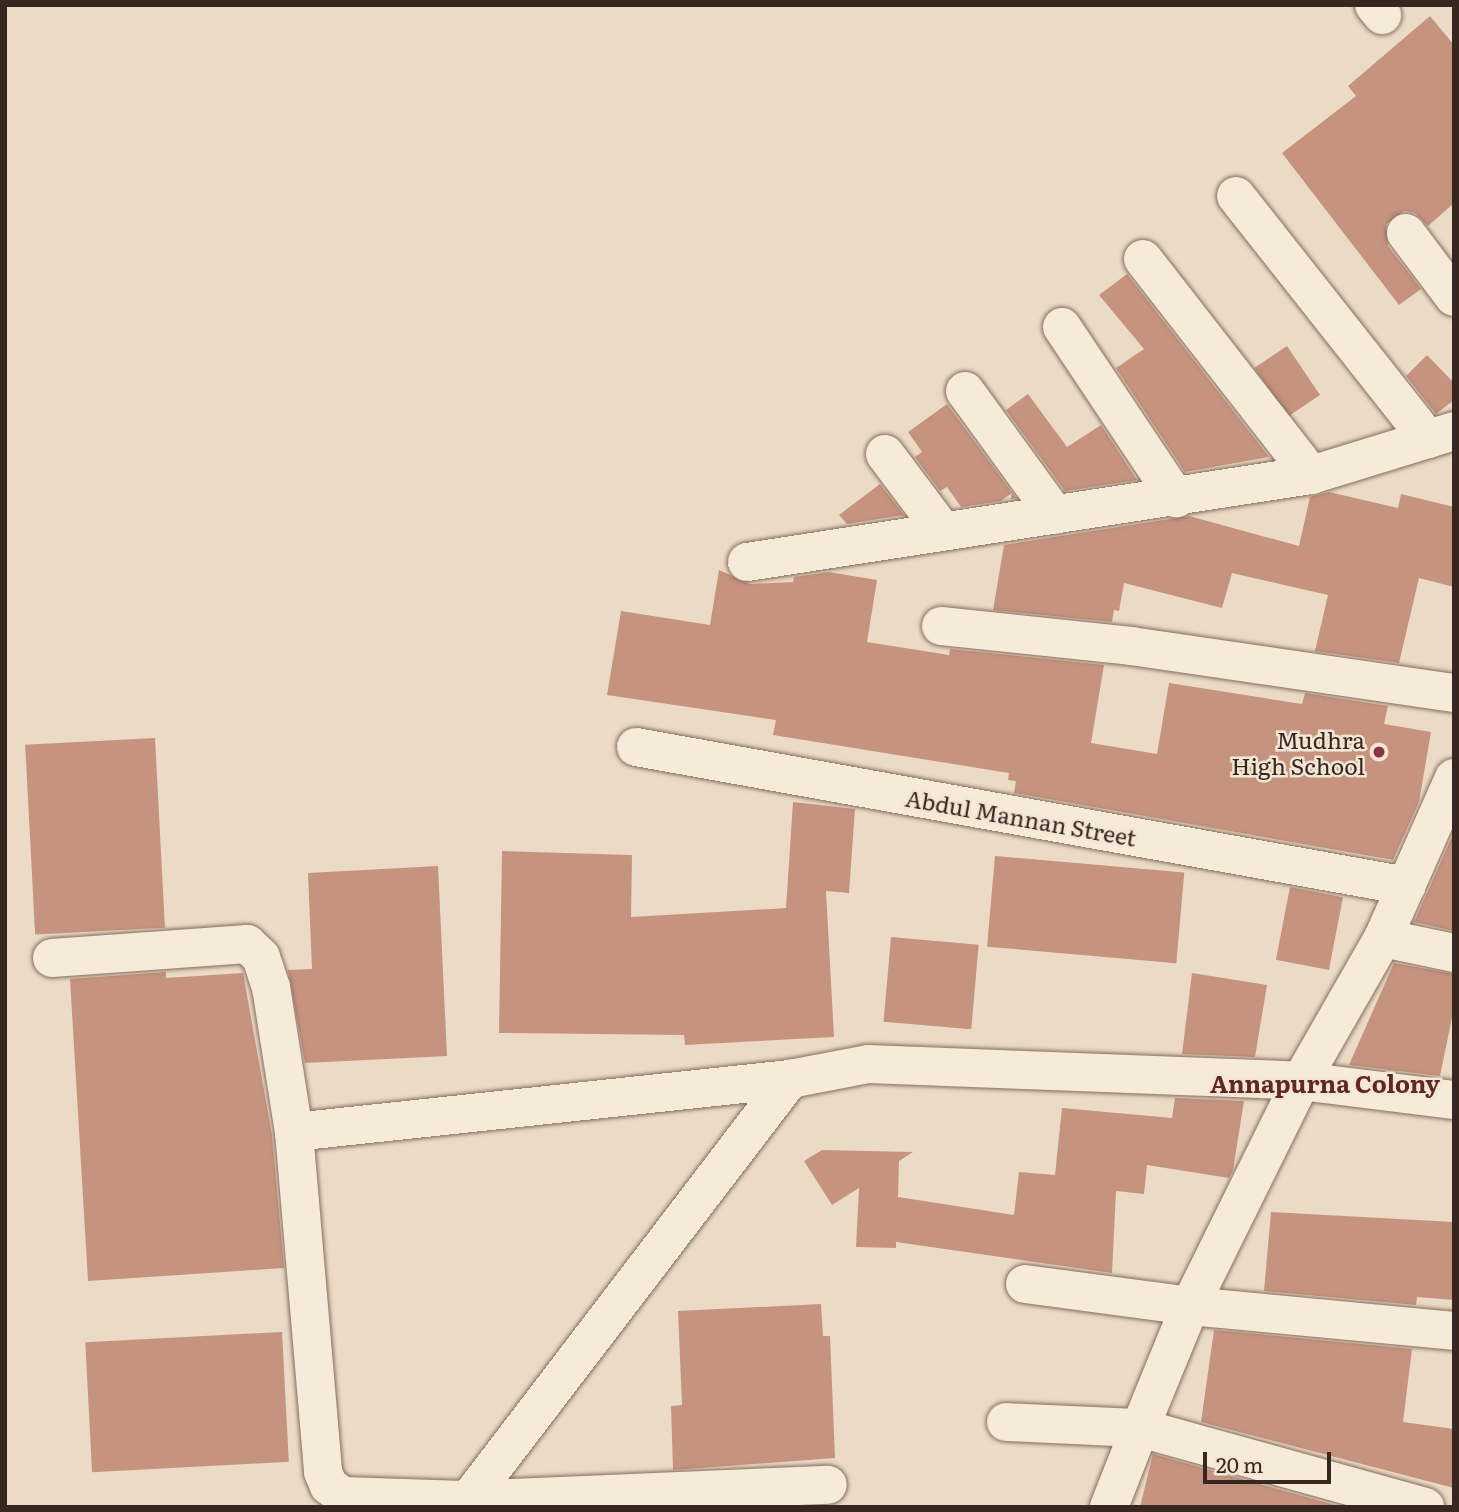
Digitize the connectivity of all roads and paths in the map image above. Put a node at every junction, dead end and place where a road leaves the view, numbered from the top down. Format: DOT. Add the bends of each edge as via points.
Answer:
graph roads {
  1 [pos="1236,196"];
  2 [pos="1406,233"];
  3 [pos="1143,259"];
  4 [pos="1454,297"];
  5 [pos="1062,327"];
  6 [pos="965,391"];
  7 [pos="1441,435"];
  8 [pos="885,454"];
  9 [pos="1311,475"];
  10 [pos="1176,498"];
  11 [pos="1055,515"];
  12 [pos="942,530"];
  13 [pos="747,562"];
  14 [pos="941,626"];
  15 [pos="1454,693"];
  16 [pos="636,747"];
  17 [pos="1454,778"];
  18 [pos="1406,886"];
  19 [pos="1383,938"];
  20 [pos="1454,953"];
  21 [pos="52,958"];
  22 [pos="790,1079"];
  23 [pos="1301,1081"];
  24 [pos="1454,1100"];
  25 [pos="294,1132"];
  26 [pos="1025,1283"];
  27 [pos="1190,1306"];
  28 [pos="1454,1331"];
  29 [pos="1006,1422"];
  30 [pos="1140,1428"];
  31 [pos="828,1485"];
  32 [pos="464,1504"];
  33 [pos="1109,1507"];
  34 [pos="1425,1507"];
  1 -- 7 [label="street"];
  2 -- 4 [label="street"];
  3 -- 9 [label="street"];
  5 -- 10 [label="street"];
  6 -- 11 [label="street"];
  7 -- 9 [label="street"];
  8 -- 12 [label="street"];
  9 -- 10 [label="street"];
  10 -- 11 [label="street"];
  11 -- 12 [label="street"];
  12 -- 13 [label="street"];
  14 -- 15 [label="street" via="1131,646"];
  16 -- 18 [label="street, Abdul Mannan Street"];
  17 -- 18 [label="street"];
  18 -- 19 [label="street"];
  19 -- 20 [label="street"];
  19 -- 23 [label="street"];
  21 -- 25 [label="street" via="247,944 261,957 271,987"];
  22 -- 23 [label="street" via="867,1064"];
  22 -- 25 [label="street"];
  22 -- 32 [label="street"];
  23 -- 24 [label="street"];
  23 -- 27 [label="street"];
  25 -- 32 [label="street" via="323,1472 329,1486 343,1496"];
  26 -- 27 [label="street"];
  27 -- 28 [label="street"];
  27 -- 30 [label="street"];
  29 -- 30 [label="street"];
  30 -- 33 [label="street"];
  30 -- 34 [label="street"];
  31 -- 32 [label="street"];
}
